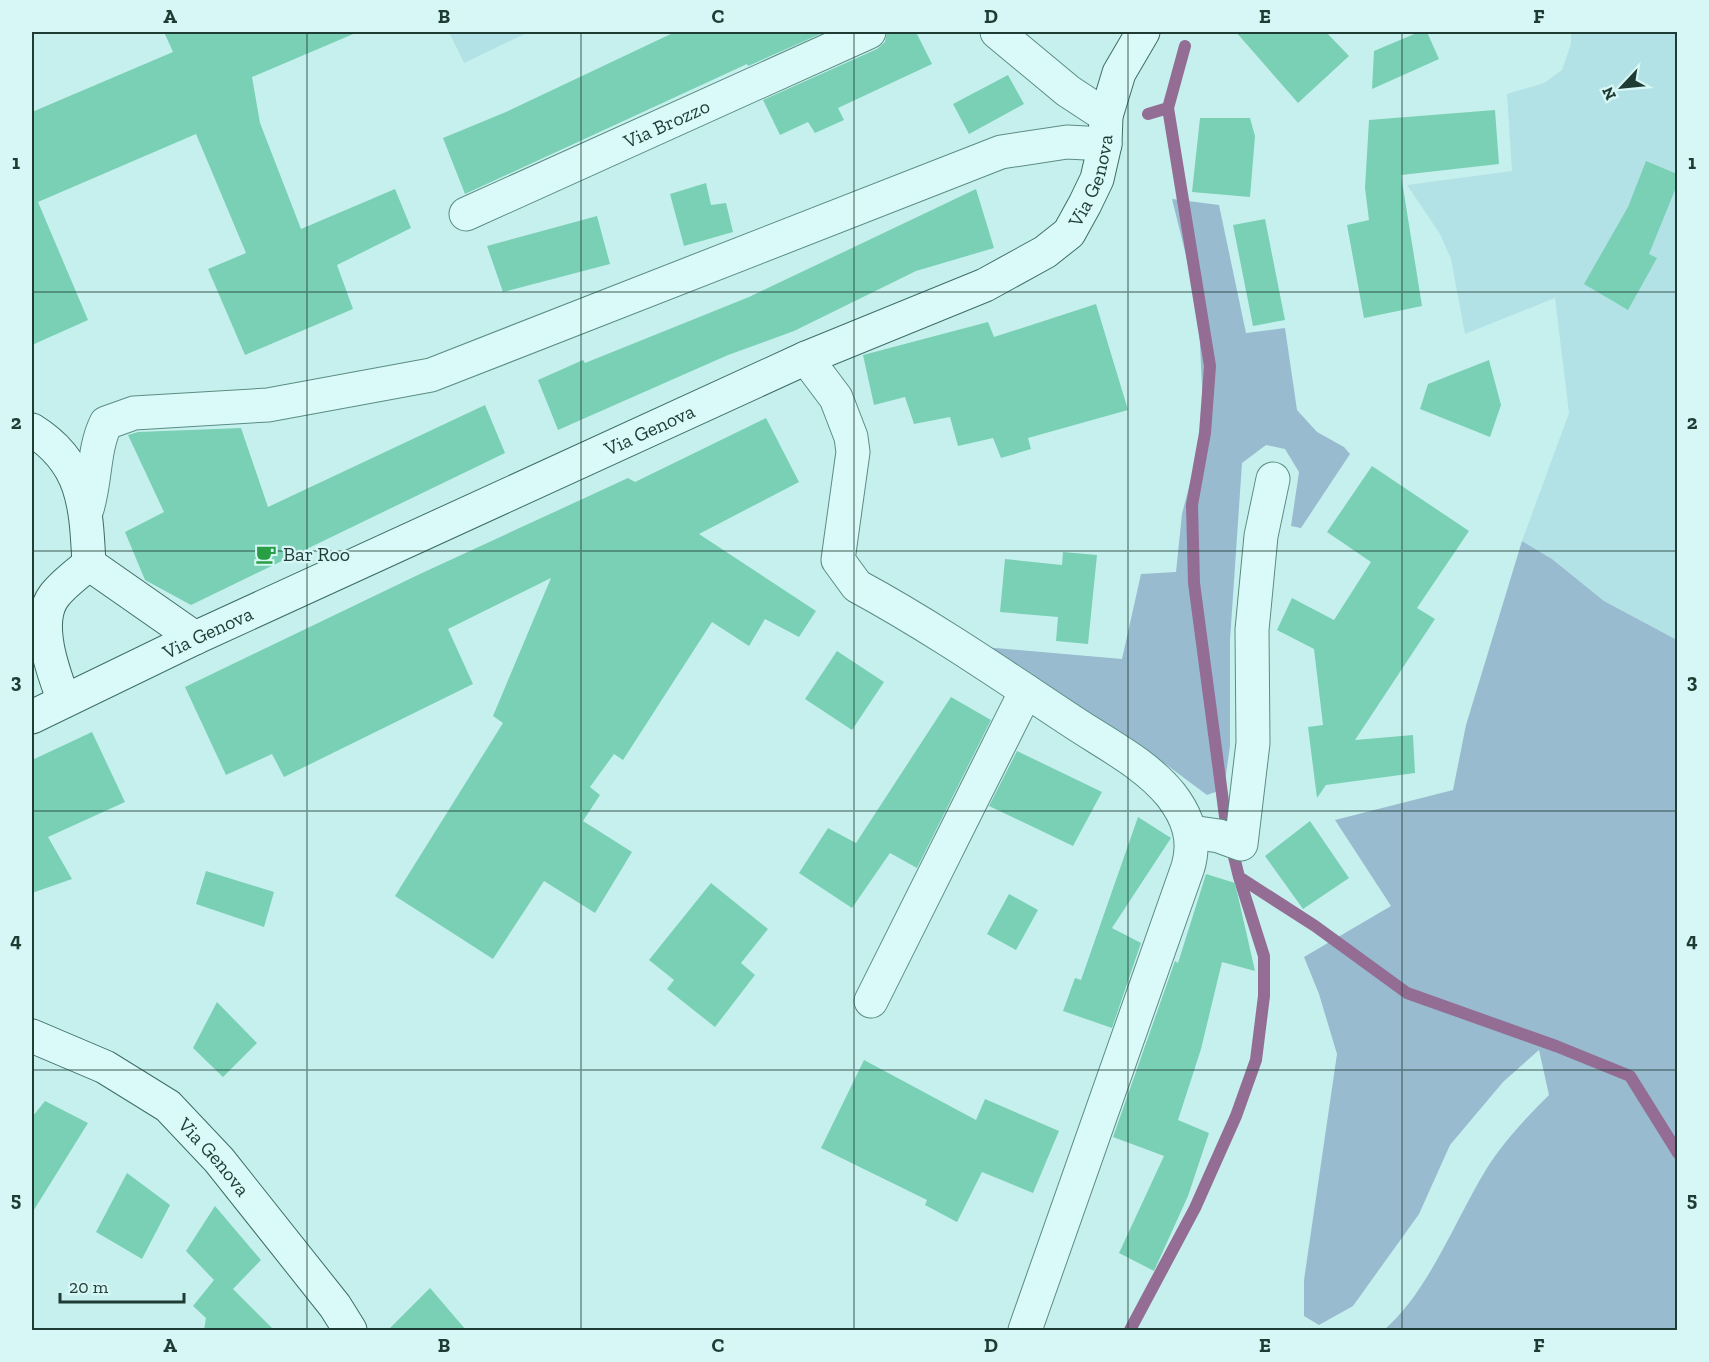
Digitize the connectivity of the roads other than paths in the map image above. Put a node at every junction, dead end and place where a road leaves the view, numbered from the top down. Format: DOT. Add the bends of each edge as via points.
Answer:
graph roads {
  1 [pos="869,32"];
  2 [pos="997,32"];
  3 [pos="1143,32"];
  4 [pos="1106,130"];
  5 [pos="466,214"];
  6 [pos="806,358"];
  7 [pos="32,430"];
  8 [pos="1274,478"];
  9 [pos="87,509"];
  10 [pos="89,564"];
  11 [pos="195,638"];
  12 [pos="1026,691"];
  13 [pos="64,701"];
  14 [pos="32,717"];
  15 [pos="1216,837"];
  16 [pos="871,1001"];
  17 [pos="32,1036"];
  18 [pos="350,1330"];
  19 [pos="1025,1330"];
  1 -- 5 [label="street, Via Brozzo"];
  2 -- 4 [label="street" via="1068,91"];
  3 -- 4 [label="street, Via Genova" via="1119,73"];
  4 -- 6 [label="street, Via Genova" via="1096,179 1085,204 1069,233 1045,252 985,285"];
  4 -- 9 [label="street" via="1067,142 1001,152 431,375 268,405 134,413 106,423 97,443 94,484"];
  6 -- 11 [label="street, Via Genova"];
  6 -- 12 [label="street" via="836,398 851,437 849,480 838,548 838,560 846,573 857,586"];
  7 -- 9 [label="street" via="51,442 70,467"];
  8 -- 15 [label="street" via="1262,536 1252,630 1253,743 1241,844"];
  9 -- 10 [label="street"];
  10 -- 11 [label="street"];
  10 -- 13 [label="street" via="53,598 46,620 50,660"];
  11 -- 13 [label="street, Via Genova"];
  12 -- 15 [label="street" via="1145,770"];
  12 -- 16 [label="street"];
  13 -- 14 [label="street, Via Genova"];
  15 -- 19 [label="street" via="1192,854"];
  17 -- 18 [label="street, Via Genova" via="105,1067 168,1106 219,1160"];
}
